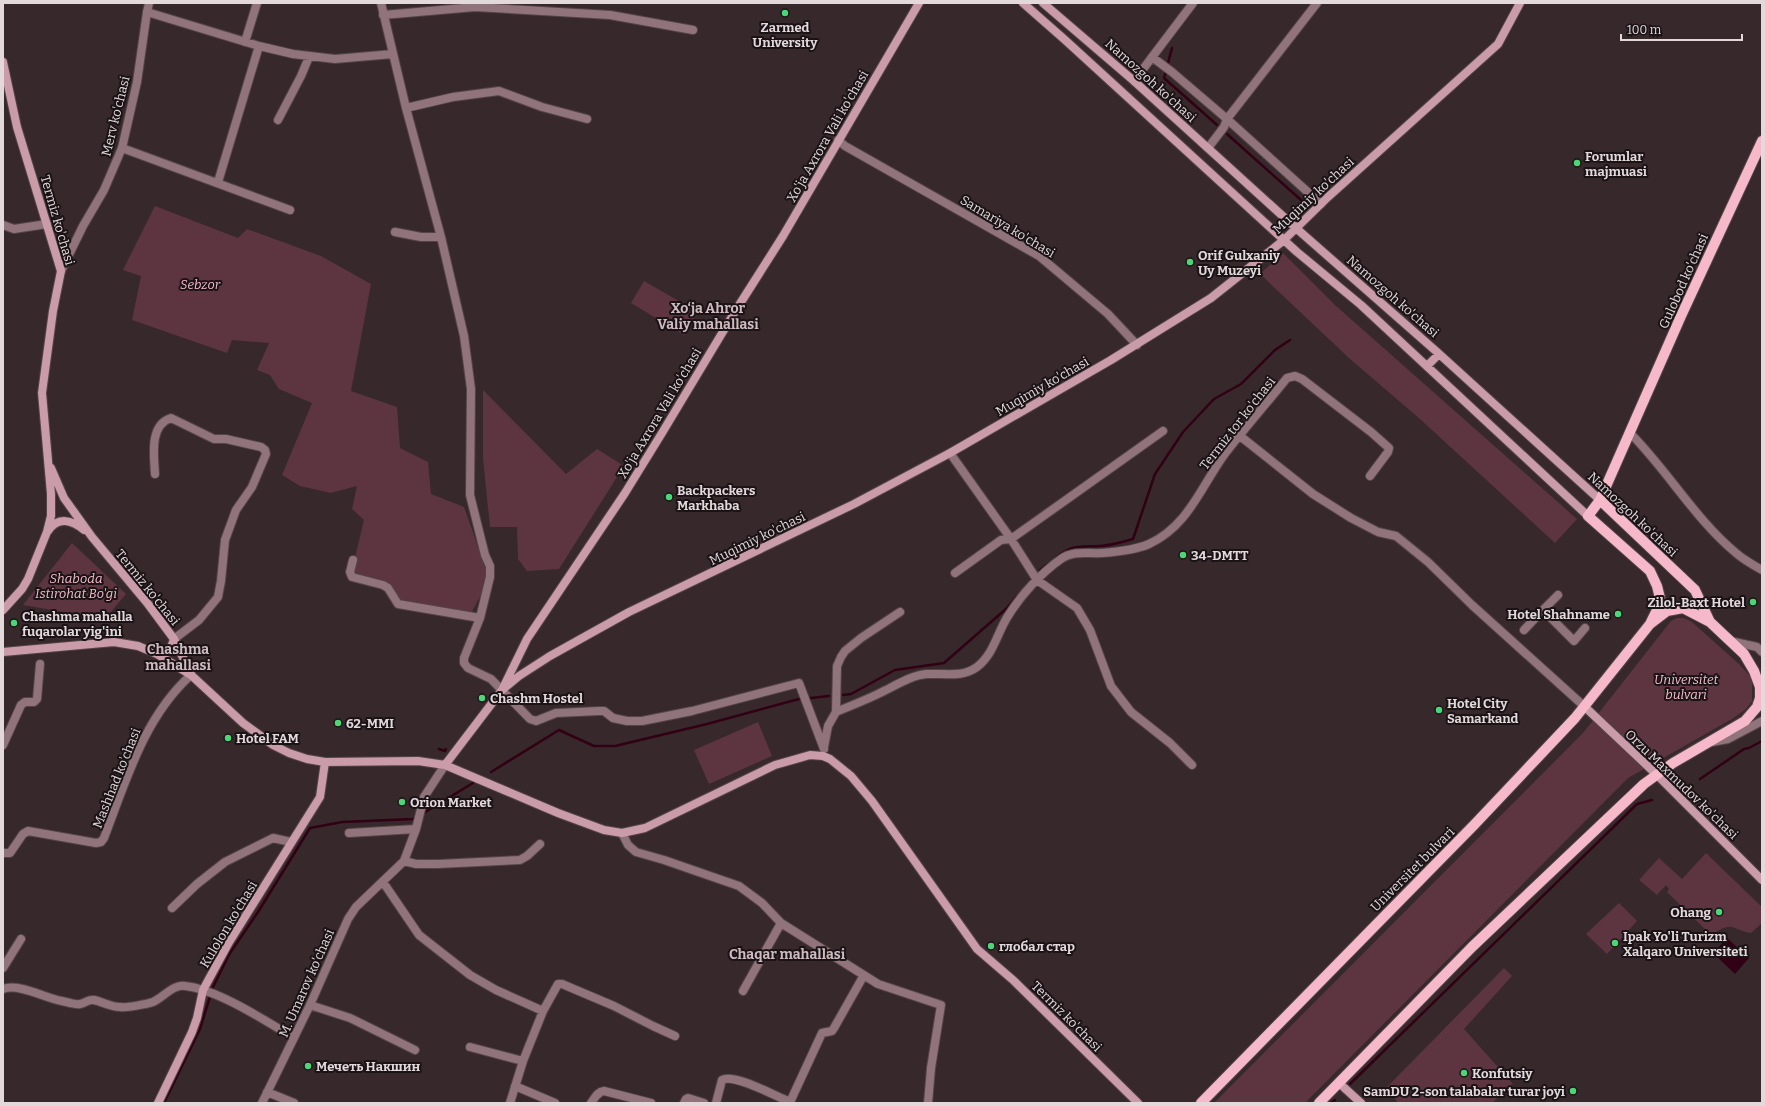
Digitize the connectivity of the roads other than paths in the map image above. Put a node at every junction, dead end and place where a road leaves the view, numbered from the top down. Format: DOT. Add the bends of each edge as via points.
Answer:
graph roads {
  1 [pos="149,3"];
  2 [pos="257,3"];
  3 [pos="380,3"];
  4 [pos="919,3"];
  5 [pos="1023,3"];
  6 [pos="1043,3"];
  7 [pos="1193,3"];
  8 [pos="1317,3"];
  9 [pos="1520,3"];
  10 [pos="475,5"];
  11 [pos="147,12"];
  12 [pos="384,15"];
  13 [pos="693,30"];
  14 [pos="245,42"];
  15 [pos="259,46"];
  16 [pos="393,54"];
  17 [pos="308,56"];
  18 [pos="1152,57"];
  19 [pos="3,62"];
  20 [pos="1134,81"];
  21 [pos="406,108"];
  22 [pos="586,119"];
  23 [pos="278,120"];
  24 [pos="1223,126"];
  25 [pos="838,140"];
  26 [pos="1762,141"];
  27 [pos="122,148"];
  28 [pos="1208,148"];
  29 [pos="218,182"];
  30 [pos="1321,204"];
  31 [pos="290,210"];
  32 [pos="47,224"];
  33 [pos="3,225"];
  34 [pos="1297,229"];
  35 [pos="395,232"];
  36 [pos="441,237"];
  37 [pos="1284,240"];
  38 [pos="61,271"];
  39 [pos="1137,345"];
  40 [pos="1440,354"];
  41 [pos="1427,366"];
  42 [pos="1163,431"];
  43 [pos="1630,433"];
  44 [pos="1240,436"];
  45 [pos="950,453"];
  46 [pos="47,459"];
  47 [pos="155,474"];
  48 [pos="1370,476"];
  49 [pos="1600,500"];
  50 [pos="1588,516"];
  51 [pos="47,532"];
  52 [pos="92,537"];
  53 [pos="1011,539"];
  54 [pos="353,560"];
  55 [pos="1762,570"];
  56 [pos="955,573"];
  57 [pos="1037,580"];
  58 [pos="1558,595"];
  59 [pos="3,610"];
  60 [pos="1543,610"];
  61 [pos="900,612"];
  62 [pos="480,618"];
  63 [pos="1710,622"];
  64 [pos="1650,624"];
  65 [pos="1585,628"];
  66 [pos="1524,630"];
  67 [pos="174,639"];
  68 [pos="1730,641"];
  69 [pos="4,652"];
  70 [pos="1762,652"];
  71 [pos="157,654"];
  72 [pos="40,664"];
  73 [pos="191,675"];
  74 [pos="502,690"];
  75 [pos="1585,707"];
  76 [pos="836,712"];
  77 [pos="1762,721"];
  78 [pos="1709,742"];
  79 [pos="3,745"];
  80 [pos="824,752"];
  81 [pos="326,762"];
  82 [pos="445,765"];
  83 [pos="1192,765"];
  84 [pos="1656,774"];
  85 [pos="416,829"];
  86 [pos="349,833"];
  87 [pos="622,833"];
  88 [pos="291,842"];
  89 [pos="540,844"];
  90 [pos="3,853"];
  91 [pos="404,861"];
  92 [pos="1762,880"];
  93 [pos="382,882"];
  94 [pos="172,908"];
  95 [pos="781,923"];
  96 [pos="21,940"];
  97 [pos="3,968"];
  98 [pos="864,975"];
  99 [pos="3,989"];
  100 [pos="743,990"];
  101 [pos="208,992"];
  102 [pos="310,1005"];
  103 [pos="543,1011"];
  104 [pos="675,1036"];
  105 [pos="294,1038"];
  106 [pos="470,1047"];
  107 [pos="415,1050"];
  108 [pos="523,1061"];
  109 [pos="1339,1083"];
  110 [pos="515,1086"];
  111 [pos="267,1092"];
  112 [pos="636,1101"];
  113 [pos="158,1103"];
  114 [pos="262,1103"];
  115 [pos="294,1103"];
  116 [pos="510,1103"];
  117 [pos="555,1103"];
  118 [pos="591,1103"];
  119 [pos="651,1103"];
  120 [pos="684,1103"];
  121 [pos="704,1103"];
  122 [pos="716,1103"];
  123 [pos="928,1103"];
  124 [pos="1138,1103"];
  125 [pos="1200,1103"];
  126 [pos="1319,1103"];
  127 [pos="1362,1103"];
  1 -- 11 [label="street, Merv ko'chasi"];
  2 -- 14 [label="street"];
  3 -- 12 [label="street"];
  4 -- 25 [label="main road, Xo'ja Axrora Vali ko'chasi"];
  5 -- 37 [label="main road"];
  6 -- 20 [label="main road, Namozgoh ko'chasi"];
  7 -- 18 [label="street"];
  8 -- 24 [label="street"];
  9 -- 30 [label="main road, Muqimiy ko'chasi" via="1498,44"];
  10 -- 12 [label="street"];
  10 -- 13 [label="street" via="610,16"];
  11 -- 14 [label="street"];
  11 -- 27 [label="street, Merv ko'chasi" via="137,82"];
  12 -- 16 [label="street"];
  14 -- 15 [label="street"];
  15 -- 17 [label="street"];
  15 -- 29 [label="street"];
  16 -- 17 [label="street" via="335,59"];
  16 -- 21 [label="street"];
  17 -- 23 [label="street"];
  18 -- 20 [label="street"];
  18 -- 24 [label="street" via="1172,72"];
  19 -- 32 [label="main road, Termiz ko'chasi" via="17,127"];
  20 -- 28 [label="main road, Namozgoh ko'chasi"];
  21 -- 22 [label="street" via="453,97 499,91 542,107"];
  21 -- 36 [label="street"];
  24 -- 28 [label="street"];
  24 -- 30 [label="street"];
  25 -- 39 [label="street, Samariya ko'chasi" via="1039,256 1108,314"];
  25 -- 74 [label="main road, Xo'ja Axrora Vali ko'chasi" via="783,236 662,434 527,639"];
  26 -- 43 [label="main road, Gulobod ko'chasi"];
  27 -- 29 [label="street"];
  27 -- 38 [label="street, Merv ko'chasi" via="104,190"];
  28 -- 34 [label="main road, Namozgoh ko'chasi"];
  29 -- 31 [label="street"];
  30 -- 34 [label="main road, Muqimiy ko'chasi"];
  32 -- 33 [label="street" via="14,229"];
  32 -- 38 [label="main road, Termiz ko'chasi"];
  34 -- 37 [label="main road, Muqimiy ko'chasi"];
  34 -- 40 [label="main road, Namozgoh ko'chasi"];
  35 -- 36 [label="street" via="420,237"];
  36 -- 62 [label="street" via="464,336 472,389 470,495 490,566 490,577"];
  37 -- 39 [label="main road, Muqimiy ko'chasi" via="1211,298"];
  37 -- 41 [label="main road"];
  38 -- 46 [label="main road, Termiz ko'chasi" via="42,383"];
  39 -- 45 [label="main road, Muqimiy ko'chasi"];
  40 -- 41 [label="main road"];
  40 -- 49 [label="main road, Namozgoh ko'chasi"];
  41 -- 50 [label="main road"];
  42 -- 53 [label="street"];
  43 -- 49 [label="main road, Gulobod ko'chasi"];
  43 -- 55 [label="street" via="1667,474 1700,518 1735,553"];
  44 -- 48 [label="street, Termiz tor ko'chasi" via="1287,378 1295,376 1389,448"];
  44 -- 57 [label="street, Termiz tor ko'chasi" via="1180,522 1161,537 1140,546 1102,553 1070,554"];
  44 -- 75 [label="street" via="1313,494 1364,525 1378,532 1396,536 1428,562"];
  45 -- 53 [label="street"];
  45 -- 74 [label="main road, Muqimiy ko'chasi" via="854,504 629,612 550,656"];
  46 -- 51 [label="main road, Termiz ko'chasi" via="51,516"];
  46 -- 52 [label="main road" via="64,498"];
  47 -- 67 [label="street" via="155,435 166,420 171,418 214,439 226,439 261,447 266,454 252,487 236,510 225,540 218,597 199,620"];
  49 -- 50 [label="main road, Gulobod ko'chasi"];
  49 -- 63 [label="main road, Namozgoh ko'chasi" via="1695,590"];
  50 -- 64 [label="main road" via="1650,572 1661,602"];
  51 -- 52 [label="main road" via="56,523 64,520 79,526"];
  51 -- 59 [label="main road, Termiz ko'chasi" via="25,584"];
  52 -- 67 [label="main road, Termiz ko'chasi"];
  53 -- 56 [label="street" via="1001,540"];
  53 -- 57 [label="street"];
  54 -- 62 [label="street" via="350,572 352,576 388,588 398,604"];
  57 -- 76 [label="street, Termiz tor ko'chasi" via="1007,617 993,649 976,668 954,675 926,674 907,679"];
  57 -- 83 [label="street" via="1077,608 1090,630 1111,686 1131,712 1170,742"];
  58 -- 60 [label="street"];
  60 -- 65 [label="street" via="1574,641"];
  60 -- 66 [label="street"];
  61 -- 76 [label="street" via="845,650 837,666"];
  62 -- 74 [label="street" via="464,663 468,668 491,679"];
  63 -- 64 [label="main road, Universitet bulvari" via="1683,608 1667,611"];
  63 -- 68 [label="main road, Universitet bulvari"];
  64 -- 75 [label="main road, Universitet bulvari"];
  67 -- 71 [label="main road" via="171,649"];
  67 -- 73 [label="main road, Termiz ko'chasi"];
  68 -- 70 [label="street" via="1757,647"];
  68 -- 78 [label="main road, Universitet bulvari" via="1744,654 1754,671 1760,687 1760,698 1757,707 1745,721"];
  69 -- 71 [label="main road" via="114,642 131,644"];
  71 -- 73 [label="main road"];
  72 -- 79 [label="street" via="36,699 34,702 25,702 21,705"];
  73 -- 81 [label="main road" via="243,723 273,744 307,759"];
  73 -- 90 [label="street, Mashhad ko'chasi" via="178,686 146,734 101,842 28,831 10,853"];
  74 -- 80 [label="street" via="530,719 536,721 556,713 604,711 613,718 635,722 692,712 799,683"];
  74 -- 82 [label="main road, Xo'ja Axrora Vali ko'chasi"];
  75 -- 84 [label="main road, Orzu Maxmudov ko'chasi"];
  75 -- 125 [label="main road, Universitet bulvari" via="1474,825"];
  76 -- 80 [label="street" via="828,726"];
  77 -- 78 [label="street" via="1728,739"];
  78 -- 84 [label="main road, Universitet bulvari"];
  80 -- 87 [label="main road" via="775,765 645,828"];
  80 -- 124 [label="main road, Termiz ko'chasi" via="844,769 872,801 977,949 1013,980"];
  81 -- 82 [label="main road" via="418,760"];
  81 -- 88 [label="main road, Kulolon ko'chasi" via="320,796"];
  82 -- 85 [label="street" via="427,791"];
  82 -- 87 [label="main road" via="565,816 604,830"];
  84 -- 92 [label="main road, Orzu Maxmudov ko'chasi"];
  84 -- 109 [label="main road, Universitet bulvari" via="1472,947"];
  85 -- 86 [label="street"];
  85 -- 91 [label="street"];
  87 -- 95 [label="street" via="628,845 636,852 738,886 762,903"];
  88 -- 94 [label="street" via="273,838 225,862"];
  88 -- 101 [label="main road, Kulolon ko'chasi" via="228,944"];
  89 -- 91 [label="street" via="520,860 438,864"];
  91 -- 93 [label="street, M. Umarov ko'chasi"];
  93 -- 102 [label="street, M. Umarov ko'chasi" via="348,918"];
  93 -- 103 [label="street" via="419,935 470,975"];
  95 -- 98 [label="street"];
  95 -- 100 [label="street"];
  96 -- 97 [label="street"];
  98 -- 122 [label="street" via="832,1031 822,1033 791,1100 788,1102 739,1080 725,1078 722,1080"];
  98 -- 123 [label="street" via="878,984 941,1005"];
  99 -- 101 [label="street" via="22,990 81,1004 96,1000 110,1006 123,1007 152,1002 165,996 175,987 184,985"];
  101 -- 105 [label="street" via="253,1013"];
  101 -- 113 [label="main road, Kulolon ko'chasi"];
  102 -- 105 [label="street, M. Umarov ko'chasi"];
  102 -- 107 [label="street" via="350,1018"];
  103 -- 104 [label="street" via="558,984 562,984"];
  103 -- 108 [label="street"];
  105 -- 111 [label="street, M. Umarov ko'chasi"];
  106 -- 108 [label="street"];
  108 -- 110 [label="street"];
  109 -- 126 [label="main road, Universitet bulvari"];
  109 -- 127 [label="main road"];
  110 -- 116 [label="street"];
  110 -- 117 [label="street"];
  111 -- 114 [label="street, M. Umarov ko'chasi"];
  111 -- 115 [label="street"];
  112 -- 118 [label="street" via="621,1095 600,1092"];
  112 -- 119 [label="street"];
  120 -- 121 [label="street" via="688,1098"];
}
